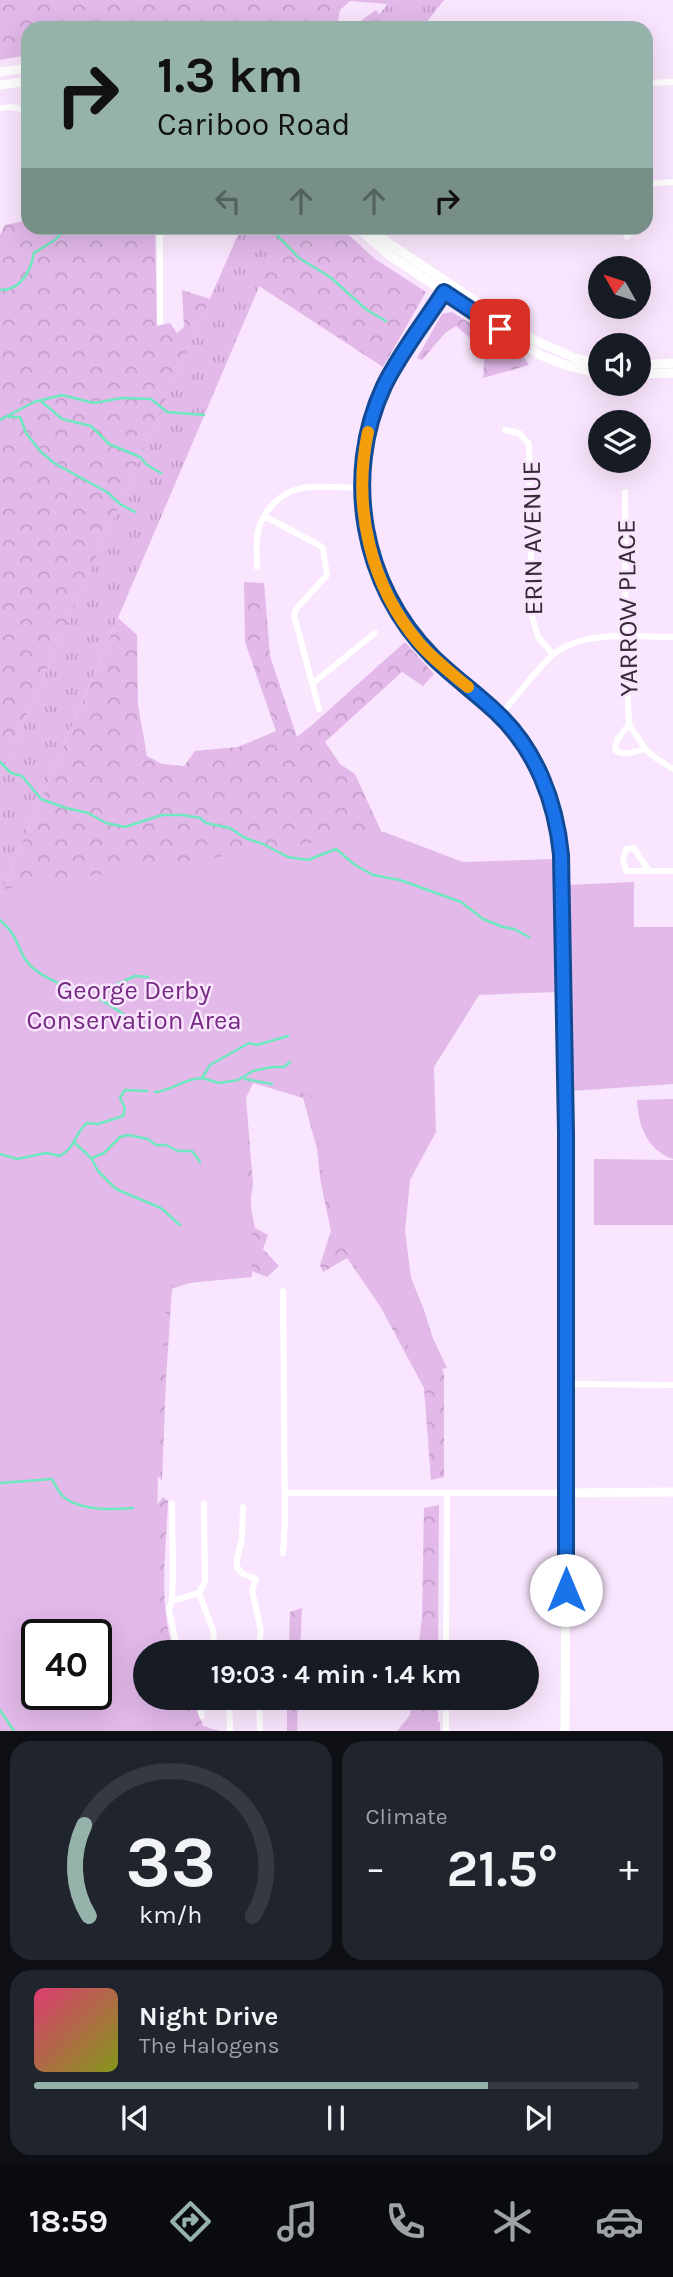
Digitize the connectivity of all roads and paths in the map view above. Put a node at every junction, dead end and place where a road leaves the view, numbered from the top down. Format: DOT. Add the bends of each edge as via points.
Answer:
graph roads {
  1 [pos="21,69"];
  2 [pos="0,72"];
  3 [pos="21,82"];
  4 [pos="673,82"];
  5 [pos="653,83"];
  6 [pos="0,85"];
  7 [pos="0,108"];
  8 [pos="21,109"];
  9 [pos="673,182"];
  10 [pos="653,183"];
  11 [pos="160,235"];
  12 [pos="366,235"];
  13 [pos="379,235"];
  14 [pos="446,288"];
  15 [pos="160,322"];
  16 [pos="588,361"];
  17 [pos="673,363"];
  18 [pos="651,364"];
  19 [pos="588,370"];
  20 [pos="673,373"];
  21 [pos="651,374"];
  22 [pos="505,430"];
  23 [pos="361,488"];
  24 [pos="625,492"];
  25 [pos="264,516"];
  26 [pos="257,567"];
  27 [pos="375,633"];
  28 [pos="626,637"];
  29 [pos="673,637"];
  30 [pos="553,654"];
  31 [pos="313,684"];
  32 [pos="319,709"];
  33 [pos="500,716"];
  34 [pos="629,724"];
  35 [pos="645,749"];
  36 [pos="673,769"];
  37 [pos="673,870"];
  38 [pos="649,871"];
  39 [pos="283,1291"];
  40 [pos="567,1384"];
  41 [pos="673,1385"];
  42 [pos="673,1492"];
  43 [pos="284,1493"];
  44 [pos="447,1493"];
  45 [pos="568,1493"];
  46 [pos="172,1504"];
  47 [pos="204,1504"];
  48 [pos="243,1507"];
  49 [pos="283,1553"];
  50 [pos="199,1593"];
  51 [pos="172,1601"];
  52 [pos="175,1640"];
  53 [pos="214,1640"];
  54 [pos="260,1640"];
  55 [pos="446,1640"];
  56 [pos="200,1710"];
  57 [pos="229,1710"];
  58 [pos="259,1710"];
  59 [pos="446,1710"];
  60 [pos="202,1716"];
  61 [pos="230,1731"];
  62 [pos="260,1731"];
  63 [pos="446,1731"];
  64 [pos="565,1731"];
  1 -- 2 [label="street"];
  3 -- 6 [label="street"];
  4 -- 5 [label="street"];
  7 -- 8 [label="street"];
  9 -- 10 [label="street"];
  11 -- 15 [label="street"];
  12 -- 14 [label="street" via="389,255"];
  13 -- 14 [label="street"];
  14 -- 16 [label="street" via="543,345"];
  14 -- 19 [label="street" via="540,355"];
  14 -- 23 [label="street" via="378,399 366,443"];
  17 -- 18 [label="street"];
  20 -- 21 [label="street"];
  22 -- 30 [label="street, ERIN AVENUE" via="519,433 529,444 531,616 538,637"];
  23 -- 25 [label="street" via="293,491 277,500"];
  23 -- 33 [label="street" via="371,554 396,609 431,655"];
  24 -- 28 [label="street, YARROW PLACE"];
  25 -- 26 [label="street" via="257,539"];
  25 -- 31 [label="street" via="323,549 327,575 294,615"];
  27 -- 31 [label="street"];
  28 -- 29 [label="street"];
  28 -- 30 [label="street" via="581,641"];
  28 -- 34 [label="street, YARROW PLACE"];
  30 -- 33 [label="street"];
  31 -- 32 [label="street"];
  33 -- 40 [label="street" via="536,766 559,841"];
  34 -- 35 [label="street, YARROW PLACE"];
  34 -- 35 [label="street, YARROW PLACE" via="615,750 625,754"];
  35 -- 36 [label="street, YARROW PLACE"];
  37 -- 38 [label="street"];
  38 -- 38 [label="street" via="626,871 626,849 634,848"];
  39 -- 43 [label="street"];
  40 -- 41 [label="street"];
  40 -- 45 [label="street"];
  42 -- 45 [label="street"];
  43 -- 44 [label="street"];
  43 -- 49 [label="street"];
  44 -- 45 [label="street"];
  44 -- 55 [label="street"];
  45 -- 64 [label="street"];
  46 -- 51 [label="street"];
  47 -- 50 [label="street" via="205,1581"];
  48 -- 54 [label="street" via="237,1567 256,1579 252,1590"];
  50 -- 51 [label="street"];
  50 -- 53 [label="street"];
  51 -- 52 [label="street" via="169,1609"];
  56 -- 60 [label="street"];
  57 -- 61 [label="street"];
  58 -- 62 [label="street"];
  59 -- 63 [label="street"];
}
